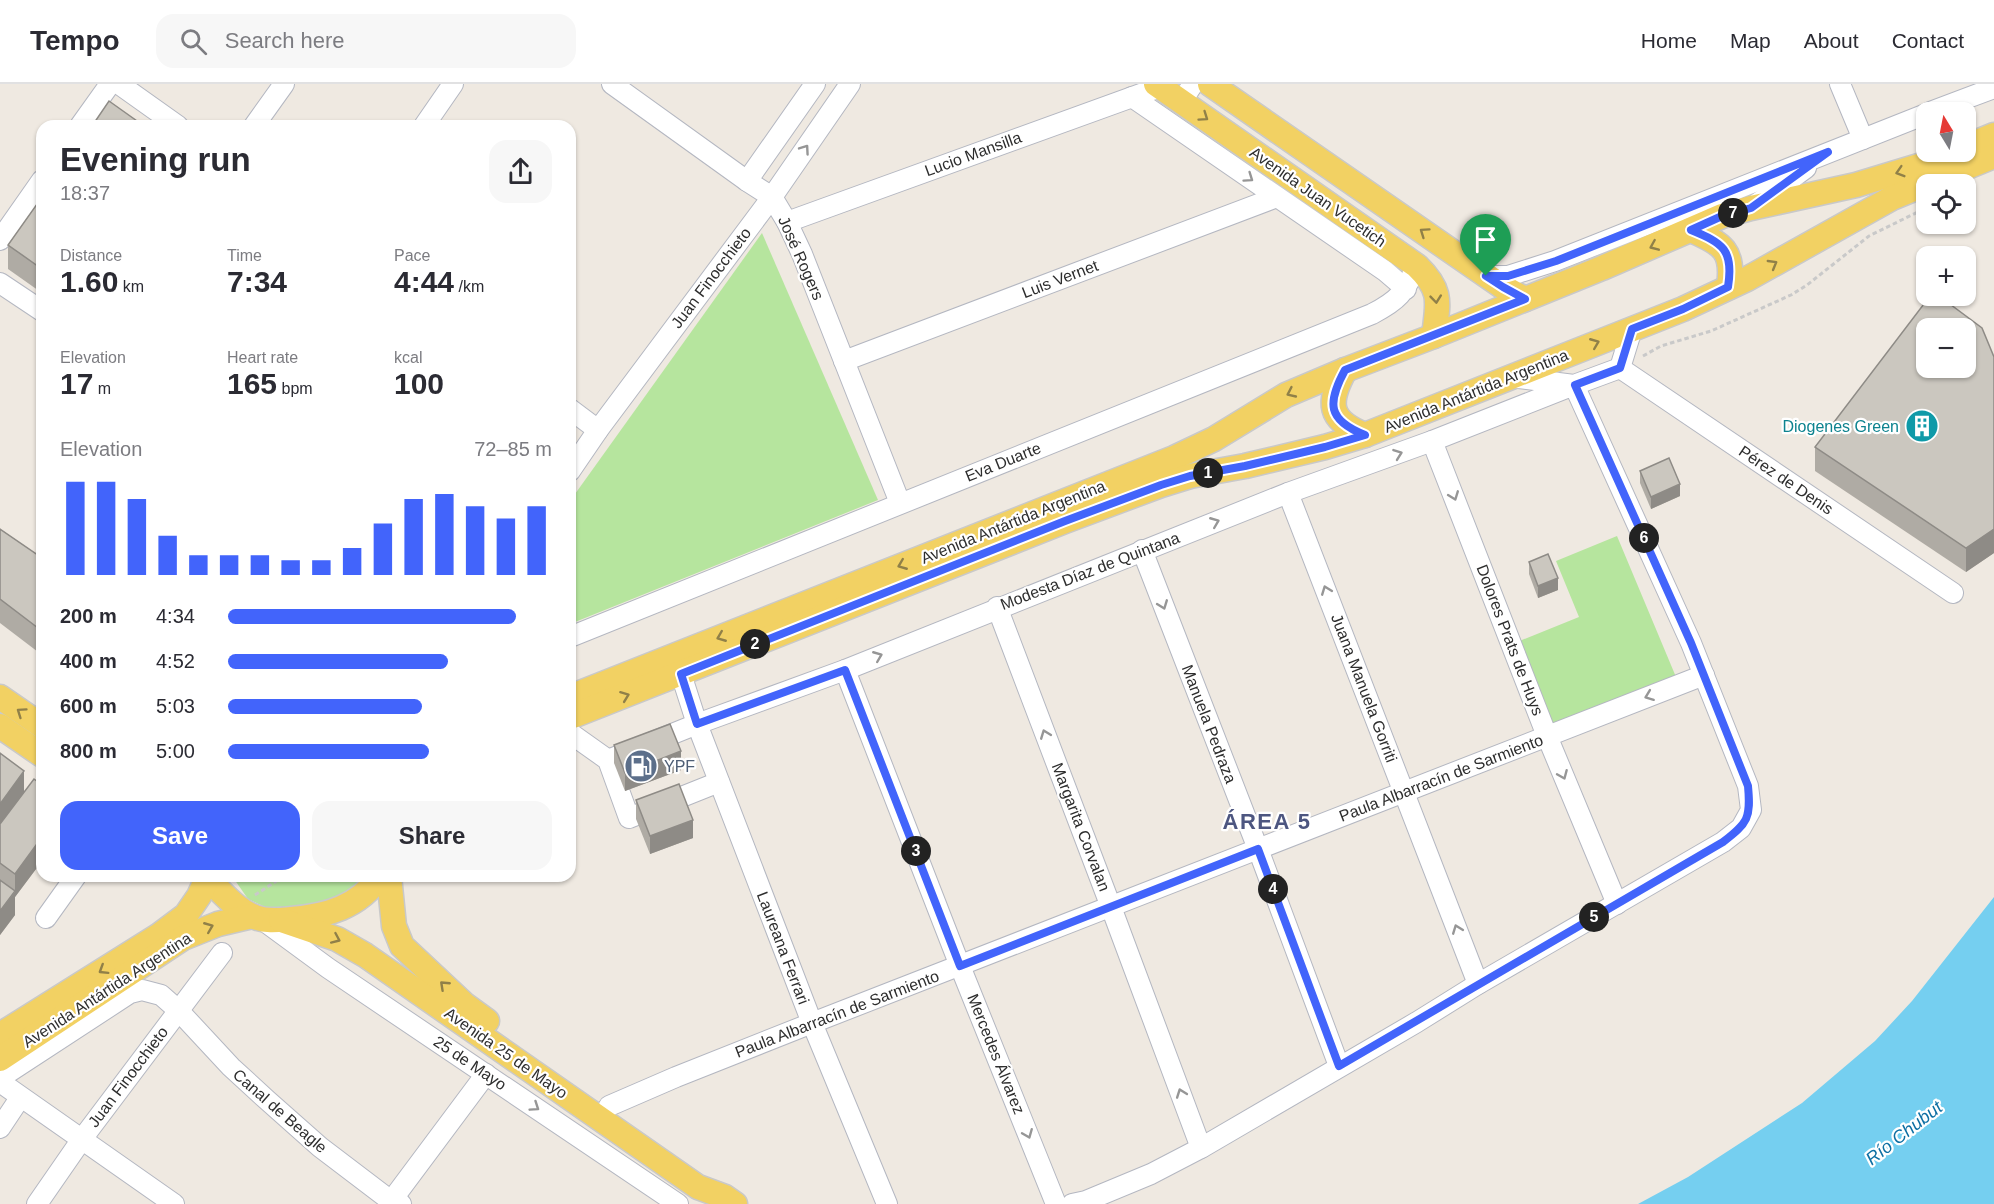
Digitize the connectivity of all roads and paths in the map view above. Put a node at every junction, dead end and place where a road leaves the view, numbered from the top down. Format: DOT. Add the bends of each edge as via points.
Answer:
graph roads {
  1 [pos="110,84"];
  2 [pos="119,84"];
  3 [pos="284,84"];
  4 [pos="453,84"];
  5 [pos="612,84"];
  6 [pos="815,84"];
  7 [pos="850,84"];
  8 [pos="1210,84"];
  9 [pos="1840,84"];
  10 [pos="1158,85"];
  11 [pos="1994,88"];
  12 [pos="633,90"];
  13 [pos="1187,92"];
  14 [pos="1132,97"];
  15 [pos="1957,102"];
  16 [pos="1916,118"];
  17 [pos="84,120"];
  18 [pos="170,120"];
  19 [pos="258,120"];
  20 [pos="428,120"];
  21 [pos="1994,135"];
  22 [pos="1863,138"];
  23 [pos="1976,142"];
  24 [pos="1828,152"];
  25 [pos="1994,156"];
  26 [pos="1930,162"];
  27 [pos="747,181"];
  28 [pos="36,188"];
  29 [pos="772,197"];
  30 [pos="1277,197"];
  31 [pos="1751,208"];
  32 [pos="1916,213"];
  33 [pos="787,222"];
  34 [pos="1691,230"];
  35 [pos="2,233"];
  36 [pos="1417,266"];
  37 [pos="1486,276"];
  38 [pos="0,283"];
  39 [pos="1728,287"];
  40 [pos="1406,289"];
  41 [pos="1525,299"];
  42 [pos="36,307"];
  43 [pos="1632,329"];
  44 [pos="1434,336"];
  45 [pos="844,361"];
  46 [pos="1620,368"];
  47 [pos="1345,370"];
  48 [pos="1511,377"];
  49 [pos="1575,385"];
  50 [pos="576,414"];
  51 [pos="598,430"];
  52 [pos="1365,435"];
  53 [pos="1432,441"];
  54 [pos="576,462"];
  55 [pos="1288,493"];
  56 [pos="900,503"];
  57 [pos="1142,550"];
  58 [pos="1953,593"];
  59 [pos="997,608"];
  60 [pos="576,635"];
  61 [pos="845,670"];
  62 [pos="681,674"];
  63 [pos="1704,675"];
  64 [pos="576,695"];
  65 [pos="0,697"];
  66 [pos="576,715"];
  67 [pos="36,722"];
  68 [pos="697,724"];
  69 [pos="0,726"];
  70 [pos="1547,736"];
  71 [pos="576,737"];
  72 [pos="36,751"];
  73 [pos="608,760"];
  74 [pos="719,782"];
  75 [pos="1405,792"];
  76 [pos="1258,849"];
  77 [pos="72,882"];
  78 [pos="207,882"];
  79 [pos="216,882"];
  80 [pos="279,882"];
  81 [pos="375,882"];
  82 [pos="390,882"];
  83 [pos="1617,904"];
  84 [pos="1112,907"];
  85 [pos="255,912"];
  86 [pos="46,918"];
  87 [pos="222,953"];
  88 [pos="960,966"];
  89 [pos="1478,984"];
  90 [pos="178,1011"];
  91 [pos="812,1023"];
  92 [pos="0,1035"];
  93 [pos="0,1059"];
  94 [pos="1339,1066"];
  95 [pos="486,1074"];
  96 [pos="0,1080"];
  97 [pos="20,1098"];
  98 [pos="609,1106"];
  99 [pos="0,1128"];
  100 [pos="82,1139"];
  101 [pos="1201,1148"];
  102 [pos="730,1200"];
  103 [pos="394,1203"];
  104 [pos="38,1204"];
  105 [pos="174,1204"];
  106 [pos="678,1204"];
  107 [pos="887,1204"];
  108 [pos="1056,1204"];
  109 [pos="1072,1204"];
  1 -- 17 [label="street"];
  2 -- 18 [label="street"];
  3 -- 19 [label="street"];
  4 -- 20 [label="street"];
  5 -- 12 [label="street, José Rogers"];
  6 -- 27 [label="street"];
  29 -- 7 [label="street, Juan Finocchieto, one-way"];
  37 -- 8 [label="main road, Avenida Juan Vucetich, one-way"];
  9 -- 22 [label="street"];
  10 -- 13 [label="main road, Avenida Juan Vucetich"];
  10 -- 14 [label="street, Lucio Mansilla"];
  11 -- 15 [label="street"];
  12 -- 27 [label="street, José Rogers"];
  13 -- 36 [label="main road, Avenida Juan Vucetich, one-way"];
  14 -- 30 [label="street, one-way"];
  14 -- 33 [label="street, Lucio Mansilla"];
  16 -- 22 [label="street"];
  21 -- 23 [label="main road"];
  22 -- 24 [label="street"];
  24 -- 31 [label="street"];
  24 -- 37 [label="street" via="1556,261 1508,276"];
  39 -- 25 [label="main road, Avenida Antártida Argentina, one-way" via="1892,198"];
  26 -- 31 [label="main road, Avenida Antártida Argentina, one-way" via="1856,185"];
  27 -- 29 [label="street, José Rogers"];
  28 -- 35 [label="street"];
  29 -- 33 [label="street, José Rogers"];
  29 -- 51 [label="street, Juan Finocchieto"];
  30 -- 40 [label="street"];
  30 -- 45 [label="street, Luis Vernet"];
  31 -- 34 [label="main road, Avenida Antártida Argentina"];
  32 -- 46 [label="path" via="1869,236 1791,295 1711,331 1661,346"];
  33 -- 45 [label="street, José Rogers"];
  34 -- 39 [label="main road" via="1721,245 1731,273"];
  34 -- 41 [label="main road, Avenida Antártida Argentina, one-way"];
  36 -- 40 [label="street, Eva Duarte"];
  36 -- 44 [label="main road, Avenida Juan Vucetich, one-way" via="1437,292"];
  37 -- 41 [label="main road, Avenida Juan Vucetich"];
  38 -- 42 [label="street"];
  39 -- 43 [label="main road, Avenida Antártida Argentina"];
  40 -- 56 [label="street, Eva Duarte" via="1392,304 1372,315"];
  41 -- 44 [label="main road, Avenida Antártida Argentina"];
  43 -- 46 [label="street"];
  48 -- 43 [label="main road, Avenida Antártida Argentina, one-way"];
  44 -- 47 [label="main road, Avenida Antártida Argentina"];
  45 -- 56 [label="street, José Rogers"];
  46 -- 49 [label="street, Modesta Díaz de Quintana"];
  46 -- 58 [label="street, Pérez de Denis"];
  47 -- 52 [label="main road" via="1335,388 1336,414 1341,423"];
  47 -- 64 [label="main road, Avenida Antártida Argentina, one-way" via="1287,395 1174,458"];
  48 -- 49 [label="street"];
  48 -- 52 [label="main road, Avenida Antártida Argentina"];
  49 -- 53 [label="street, Modesta Díaz de Quintana"];
  49 -- 63 [label="street"];
  50 -- 51 [label="street"];
  51 -- 54 [label="street, Juan Finocchieto"];
  52 -- 62 [label="main road, Avenida Antártida Argentina" via="1161,485"];
  55 -- 53 [label="street, Modesta Díaz de Quintana, one-way"];
  53 -- 70 [label="street, Dolores Prats de Huys, one-way"];
  57 -- 55 [label="street, Modesta Díaz de Quintana, one-way"];
  75 -- 55 [label="street, Juana Manuela Gorriti, one-way"];
  56 -- 60 [label="street, Eva Duarte"];
  57 -- 59 [label="street, Modesta Díaz de Quintana"];
  57 -- 76 [label="street, Manuela Pedraza, one-way"];
  61 -- 59 [label="street, Modesta Díaz de Quintana, one-way"];
  84 -- 59 [label="street, Margarita Corvalan, one-way"];
  61 -- 68 [label="street, Modesta Díaz de Quintana"];
  61 -- 88 [label="street, Mercedes Álvarez"];
  66 -- 62 [label="main road, Avenida Antártida Argentina, one-way"];
  62 -- 68 [label="street, Laureana Ferrari"];
  63 -- 70 [label="street, Paula Albarracín de Sarmiento, one-way"];
  63 -- 83 [label="street" via="1748,786 1751,810 1741,828 1723,842"];
  67 -- 65 [label="main road, one-way"];
  68 -- 73 [label="street, Modesta Díaz de Quintana"];
  68 -- 74 [label="street, Laureana Ferrari"];
  69 -- 72 [label="main road"];
  70 -- 75 [label="street, Paula Albarracín de Sarmiento"];
  70 -- 83 [label="street, Dolores Prats de Huys, one-way"];
  71 -- 73 [label="street"];
  73 -- 74 [label="street" via="629,818"];
  74 -- 91 [label="street, Laureana Ferrari"];
  75 -- 76 [label="street, Paula Albarracín de Sarmiento"];
  89 -- 75 [label="street, Juana Manuela Gorriti, one-way"];
  76 -- 84 [label="street, Paula Albarracín de Sarmiento"];
  76 -- 94 [label="street, Manuela Pedraza"];
  77 -- 86 [label="street"];
  78 -- 92 [label="main road, Avenida Antártida Argentina, one-way" via="186,915 158,936"];
  79 -- 85 [label="main road, Avenida 25 de Mayo"];
  80 -- 85 [label="path"];
  81 -- 85 [label="main road, Avenida Antártida Argentina" via="343,908 317,917"];
  98 -- 82 [label="main road, Avenida 25 de Mayo, one-way" via="465,1005 402,946 394,926"];
  83 -- 89 [label="street"];
  84 -- 88 [label="street, Paula Albarracín de Sarmiento"];
  101 -- 84 [label="street, Margarita Corvalan, one-way"];
  93 -- 85 [label="main road, Avenida Antártida Argentina, one-way" via="183,938"];
  85 -- 95 [label="street, 25 de Mayo" via="328,968"];
  85 -- 102 [label="main road, Avenida 25 de Mayo, one-way" via="337,939 365,955 698,1187"];
  87 -- 90 [label="street, Juan Finocchieto"];
  88 -- 91 [label="street, Paula Albarracín de Sarmiento"];
  88 -- 108 [label="street, Mercedes Álvarez, one-way"];
  89 -- 94 [label="street"];
  90 -- 96 [label="street, Canal de Beagle" via="161,995 142,990 130,993"];
  90 -- 100 [label="street, Juan Finocchieto"];
  90 -- 103 [label="street, Canal de Beagle" via="275,1108"];
  91 -- 98 [label="street, Paula Albarracín de Sarmiento"];
  91 -- 107 [label="street, Laureana Ferrari"];
  94 -- 101 [label="street"];
  95 -- 103 [label="street"];
  95 -- 106 [label="street, 25 de Mayo, one-way"];
  96 -- 97 [label="street"];
  97 -- 99 [label="street"];
  97 -- 100 [label="street"];
  98 -- 102 [label="main road, Avenida 25 de Mayo" via="711,1180"];
  100 -- 104 [label="street, Juan Finocchieto"];
  100 -- 105 [label="street"];
  101 -- 109 [label="street" via="1151,1174"];
}
